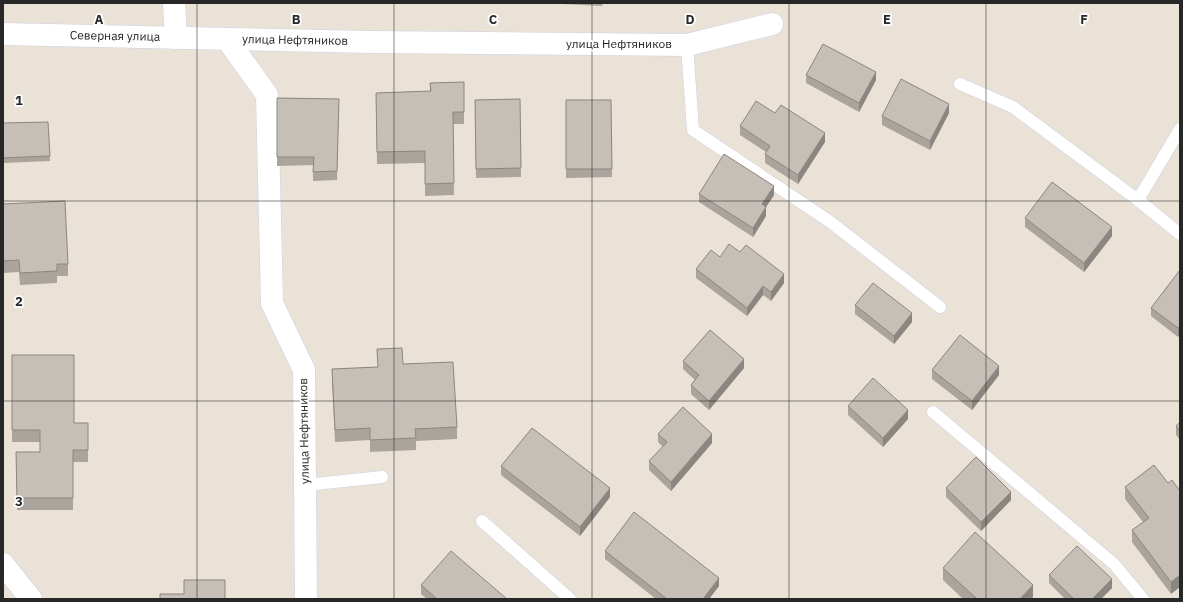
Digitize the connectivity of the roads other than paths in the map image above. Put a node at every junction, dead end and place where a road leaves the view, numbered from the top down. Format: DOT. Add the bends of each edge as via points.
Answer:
graph roads {
  1 [pos="174,3"];
  2 [pos="772,24"];
  3 [pos="3,34"];
  4 [pos="176,38"];
  5 [pos="227,39"];
  6 [pos="687,44"];
  7 [pos="960,84"];
  8 [pos="1180,128"];
  9 [pos="1138,200"];
  10 [pos="1180,234"];
  11 [pos="940,307"];
  12 [pos="934,412"];
  13 [pos="382,477"];
  14 [pos="305,485"];
  15 [pos="482,521"];
  16 [pos="3,564"];
  17 [pos="31,599"];
  18 [pos="306,599"];
  19 [pos="570,599"];
  20 [pos="1142,599"];
  1 -- 4 [label="street"];
  2 -- 6 [label="street, улица Нефтяников"];
  3 -- 4 [label="street, Северная улица"];
  4 -- 5 [label="street, Северная улица"];
  5 -- 6 [label="street, улица Нефтяников"];
  5 -- 14 [label="street, улица Нефтяников" via="267,95 272,303 304,370"];
  6 -- 11 [label="lane" via="693,130 829,221"];
  7 -- 9 [label="lane" via="1013,107"];
  8 -- 9 [label="lane"];
  9 -- 10 [label="lane"];
  12 -- 20 [label="lane" via="1114,564"];
  13 -- 14 [label="lane"];
  14 -- 18 [label="street, улица Нефтяников"];
  15 -- 19 [label="lane"];
  16 -- 17 [label="street"];
}
